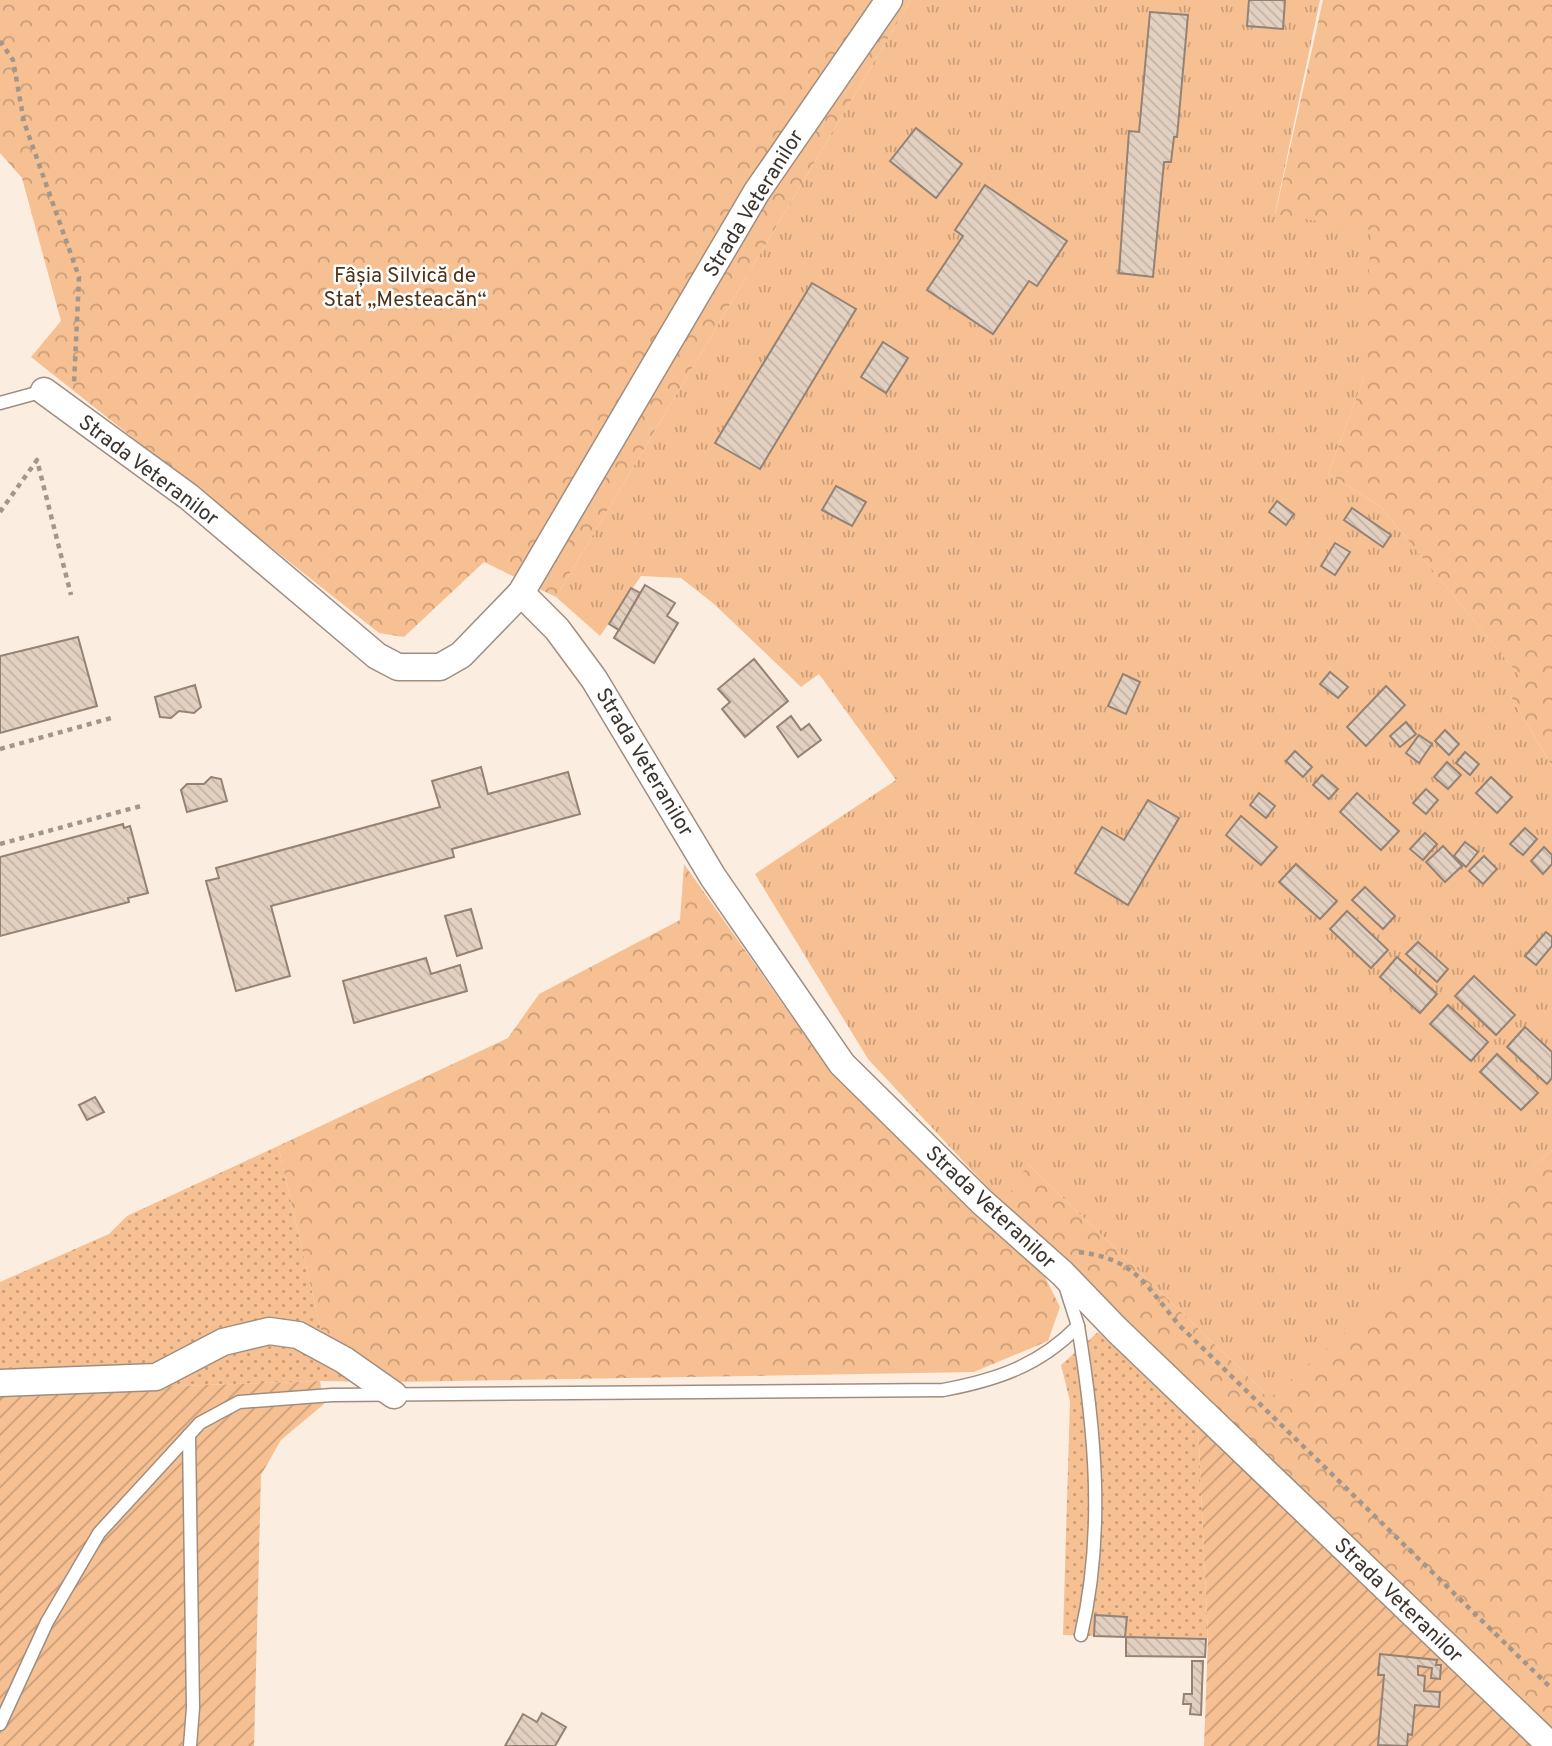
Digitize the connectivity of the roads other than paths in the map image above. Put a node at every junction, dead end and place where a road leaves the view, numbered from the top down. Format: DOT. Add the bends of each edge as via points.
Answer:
graph roads {
  1 [pos="889,0"];
  2 [pos="44,391"];
  3 [pos="0,403"];
  4 [pos="521,593"];
  5 [pos="1066,1262"];
  6 [pos="1078,1326"];
  7 [pos="0,1383"];
  8 [pos="394,1395"];
  9 [pos="189,1435"];
  10 [pos="1081,1636"];
  11 [pos="0,1724"];
  12 [pos="190,1746"];
  13 [pos="1551,1746"];
  1 -- 4 [label="street, Strada Veteranilor" via="756,192"];
  2 -- 3 [label="lane, Strada Veteranilor"];
  2 -- 4 [label="street, Strada Veteranilor" via="189,497 377,656 398,667 440,667 461,655"];
  4 -- 5 [label="street, Strada Veteranilor" via="557,629 594,679 713,877 842,1064 982,1202"];
  5 -- 6 [label="lane"];
  5 -- 13 [label="street, Strada Veteranilor" via="1117,1330"];
  6 -- 8 [label="lane" via="1058,1347 1028,1366 943,1390"];
  6 -- 10 [label="lane" via="1094,1454 1096,1517 1091,1593"];
  7 -- 8 [label="street" via="156,1377 223,1342 269,1331 298,1335"];
  8 -- 9 [label="lane" via="239,1402 217,1411"];
  9 -- 11 [label="lane" via="99,1533 47,1622"];
  9 -- 12 [label="lane"];
}
